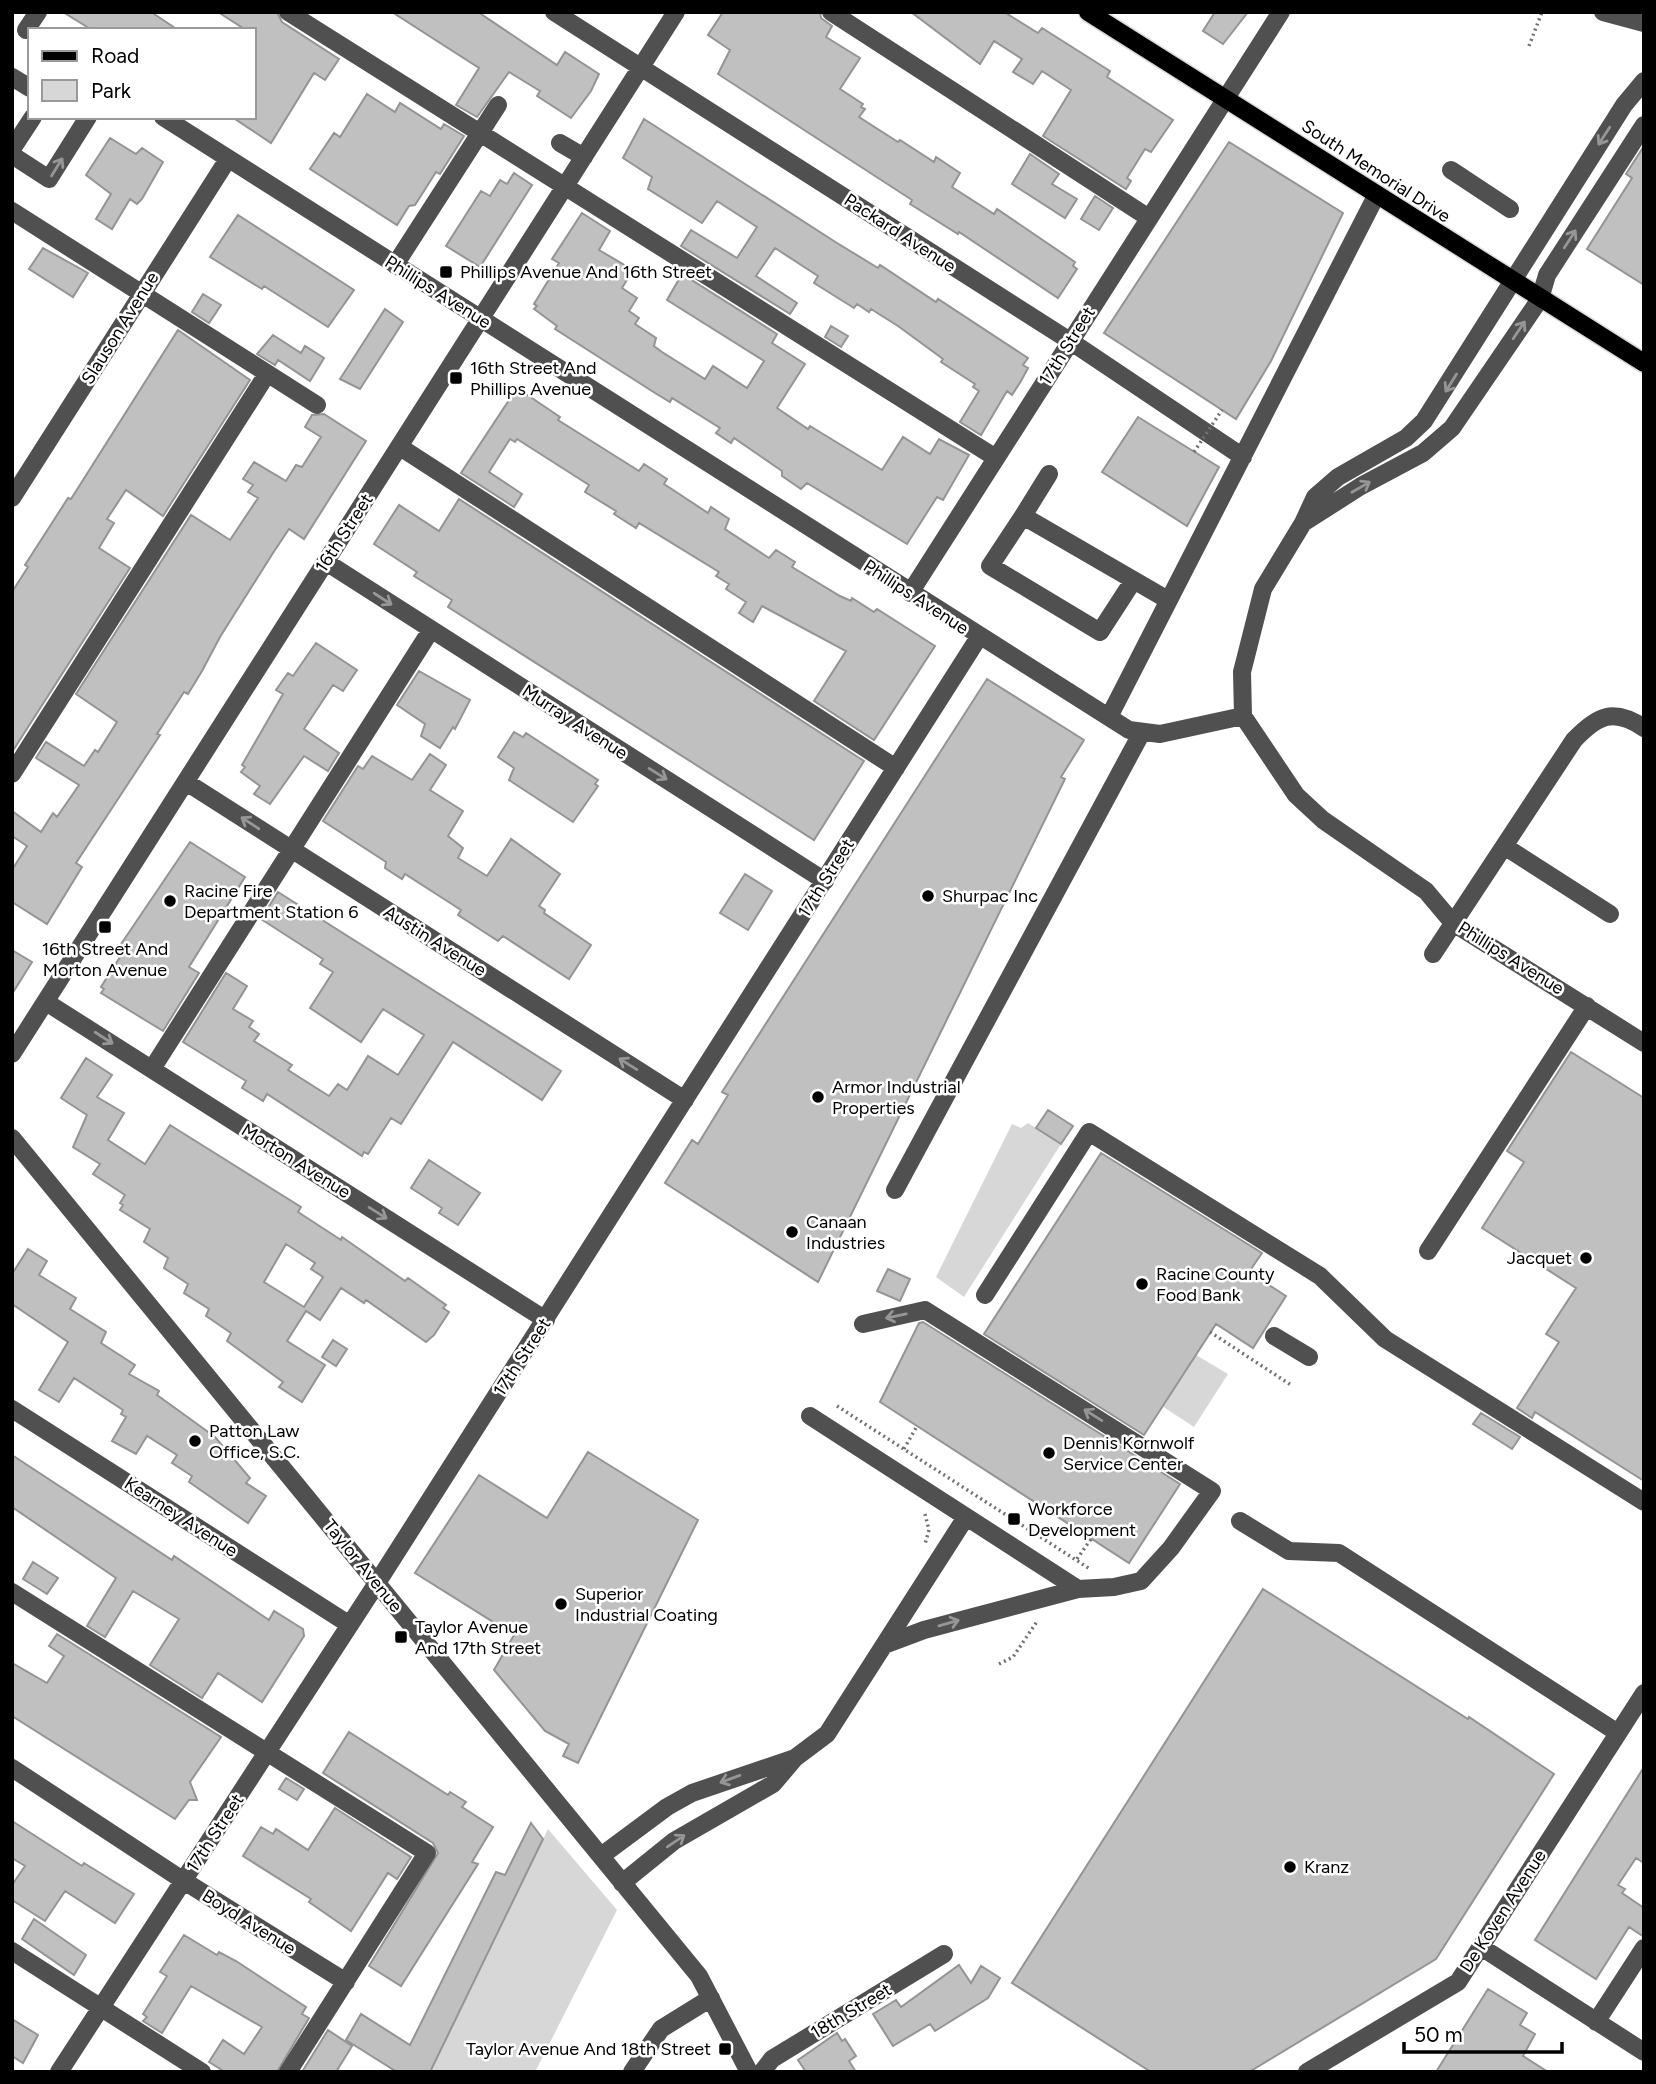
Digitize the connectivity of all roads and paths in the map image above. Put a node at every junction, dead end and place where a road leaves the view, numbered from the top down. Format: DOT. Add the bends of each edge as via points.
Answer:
graph roads {
  1 [pos="38,12"];
  2 [pos="288,12"];
  3 [pos="554,12"];
  4 [pos="676,12"];
  5 [pos="831,12"];
  6 [pos="1088,12"];
  7 [pos="1281,12"];
  8 [pos="1542,12"];
  9 [pos="1603,12"];
  10 [pos="1644,23"];
  11 [pos="23,28"];
  12 [pos="1529,46"];
  13 [pos="641,68"];
  14 [pos="12,77"];
  15 [pos="1644,81"];
  16 [pos="28,87"];
  17 [pos="1224,99"];
  18 [pos="498,105"];
  19 [pos="32,119"];
  20 [pos="87,119"];
  21 [pos="166,119"];
  22 [pos="1644,125"];
  23 [pos="479,134"];
  24 [pos="560,143"];
  25 [pos="12,149"];
  26 [pos="12,155"];
  27 [pos="584,158"];
  28 [pos="228,159"];
  29 [pos="1451,170"];
  30 [pos="564,188"];
  31 [pos="1376,196"];
  32 [pos="1510,209"];
  33 [pos="12,211"];
  34 [pos="1149,218"];
  35 [pos="395,265"];
  36 [pos="1511,282"];
  37 [pos="142,295"];
  38 [pos="1540,299"];
  39 [pos="481,319"];
  40 [pos="1070,341"];
  41 [pos="1644,363"];
  42 [pos="267,374"];
  43 [pos="317,405"];
  44 [pos="1222,410"];
  45 [pos="400,447"];
  46 [pos="1194,452"];
  47 [pos="1242,457"];
  48 [pos="996,458"];
  49 [pos="1049,474"];
  50 [pos="12,498"];
  51 [pos="1023,516"];
  52 [pos="1303,523"];
  53 [pos="326,562"];
  54 [pos="1133,581"];
  55 [pos="910,593"];
  56 [pos="1168,600"];
  57 [pos="431,630"];
  58 [pos="979,638"];
  59 [pos="1243,716"];
  60 [pos="1109,717"];
  61 [pos="1644,728"];
  62 [pos="1141,734"];
  63 [pos="896,768"];
  64 [pos="12,774"];
  65 [pos="186,782"];
  66 [pos="1504,846"];
  67 [pos="290,849"];
  68 [pos="825,881"];
  69 [pos="1609,914"];
  70 [pos="1453,923"];
  71 [pos="1433,954"];
  72 [pos="46,1002"];
  73 [pos="1587,1006"];
  74 [pos="1644,1043"];
  75 [pos="12,1054"];
  76 [pos="152,1069"];
  77 [pos="685,1100"];
  78 [pos="12,1138"];
  79 [pos="895,1190"];
  80 [pos="1428,1251"];
  81 [pos="985,1295"];
  82 [pos="546,1320"];
  83 [pos="863,1325"];
  84 [pos="1210,1332"];
  85 [pos="1274,1336"];
  86 [pos="1309,1357"];
  87 [pos="1291,1385"];
  88 [pos="837,1406"];
  89 [pos="12,1409"];
  90 [pos="810,1416"];
  91 [pos="917,1426"];
  92 [pos="904,1449"];
  93 [pos="1644,1502"];
  94 [pos="966,1517"];
  95 [pos="1240,1521"];
  96 [pos="1091,1539"];
  97 [pos="1077,1559"];
  98 [pos="1093,1571"];
  99 [pos="377,1583"];
  100 [pos="1078,1589"];
  101 [pos="12,1592"];
  102 [pos="1043,1613"];
  103 [pos="350,1625"];
  104 [pos="884,1645"];
  105 [pos="999,1664"];
  106 [pos="1644,1693"];
  107 [pos="1638,1716"];
  108 [pos="1618,1734"];
  109 [pos="266,1754"];
  110 [pos="795,1758"];
  111 [pos="12,1768"];
  112 [pos="601,1856"];
  113 [pos="184,1881"];
  114 [pos="622,1883"];
  115 [pos="1480,1947"];
  116 [pos="1644,1948"];
  117 [pos="12,1951"];
  118 [pos="944,1954"];
  119 [pos="346,1982"];
  120 [pos="711,1998"];
  121 [pos="101,2008"];
  122 [pos="1596,2022"];
  123 [pos="1644,2052"];
  124 [pos="59,2072"];
  125 [pos="201,2072"];
  126 [pos="288,2072"];
  127 [pos="632,2072"];
  128 [pos="749,2072"];
  129 [pos="762,2072"];
  130 [pos="1307,2072"];
  1 -- 11 [label="street"];
  2 -- 23 [label="street"];
  3 -- 13 [label="street, Packard Avenue"];
  4 -- 13 [label="street, 16th Street"];
  5 -- 34 [label="street"];
  6 -- 17 [label="main road, South Memorial Drive"];
  7 -- 17 [label="street, 17th Street"];
  8 -- 12 [label="path"];
  9 -- 10 [label="street"];
  13 -- 27 [label="street, 16th Street"];
  13 -- 40 [label="street, Packard Avenue"];
  14 -- 16 [label="street"];
  15 -- 36 [label="street, one-way"];
  17 -- 31 [label="main road, South Memorial Drive"];
  17 -- 34 [label="street, 17th Street"];
  18 -- 23 [label="street"];
  19 -- 25 [label="street"];
  26 -- 20 [label="street, one-way" via="49,178"];
  21 -- 28 [label="street, Phillips Avenue"];
  38 -- 22 [label="street, one-way" via="1547,275"];
  23 -- 30 [label="street"];
  23 -- 35 [label="street"];
  24 -- 27 [label="street"];
  27 -- 30 [label="street, 16th Street"];
  28 -- 35 [label="street, Phillips Avenue"];
  28 -- 37 [label="street, Slauson Avenue"];
  29 -- 32 [label="street"];
  30 -- 39 [label="street, 16th Street"];
  30 -- 48 [label="street"];
  31 -- 36 [label="main road, South Memorial Drive"];
  31 -- 47 [label="street"];
  33 -- 37 [label="street"];
  34 -- 40 [label="street, 17th Street"];
  35 -- 39 [label="street, Phillips Avenue"];
  36 -- 38 [label="main road, South Memorial Drive"];
  36 -- 52 [label="street, one-way" via="1424,421 1398,443 1338,477 1315,497"];
  37 -- 42 [label="street"];
  37 -- 50 [label="street, Slauson Avenue"];
  38 -- 41 [label="main road, South Memorial Drive"];
  52 -- 38 [label="street, one-way" via="1423,453 1452,428"];
  39 -- 45 [label="street, 16th Street"];
  39 -- 55 [label="street, Phillips Avenue"];
  40 -- 47 [label="street, Packard Avenue"];
  40 -- 48 [label="street, 17th Street"];
  42 -- 43 [label="street"];
  42 -- 64 [label="street"];
  44 -- 46 [label="path, bridge"];
  45 -- 53 [label="street, 16th Street"];
  45 -- 63 [label="street"];
  47 -- 56 [label="street"];
  48 -- 55 [label="street, 17th Street"];
  49 -- 51 [label="street"];
  51 -- 54 [label="street"];
  51 -- 54 [label="street" via="990,566 1100,632"];
  52 -- 59 [label="street" via="1263,589 1242,672"];
  53 -- 57 [label="street, Murray Avenue, one-way"];
  53 -- 65 [label="street, 16th Street"];
  54 -- 56 [label="street"];
  55 -- 58 [label="street, Phillips Avenue"];
  56 -- 60 [label="street"];
  57 -- 67 [label="street"];
  57 -- 68 [label="street, Murray Avenue, one-way"];
  58 -- 60 [label="street, Phillips Avenue"];
  58 -- 63 [label="street, 17th Street"];
  59 -- 62 [label="street" via="1209,726"];
  59 -- 70 [label="street, Phillips Avenue" via="1296,795 1323,820 1426,891"];
  60 -- 62 [label="street, Phillips Avenue"];
  61 -- 66 [label="street" via="1610,715 1592,722 1574,740"];
  62 -- 79 [label="street"];
  63 -- 68 [label="street, 17th Street"];
  67 -- 65 [label="street, Austin Avenue, one-way"];
  65 -- 72 [label="street, 16th Street"];
  66 -- 69 [label="street"];
  66 -- 70 [label="street"];
  67 -- 76 [label="street"];
  77 -- 67 [label="street, Austin Avenue, one-way"];
  68 -- 77 [label="street, 17th Street"];
  70 -- 71 [label="street"];
  70 -- 73 [label="street, Phillips Avenue"];
  72 -- 75 [label="street, 16th Street"];
  72 -- 76 [label="street, Morton Avenue, one-way"];
  73 -- 74 [label="street, Phillips Avenue"];
  73 -- 80 [label="street"];
  76 -- 82 [label="street, Morton Avenue, one-way"];
  77 -- 82 [label="street, 17th Street"];
  78 -- 99 [label="street, Taylor Avenue"];
  81 -- 93 [label="street" via="1088,1132 1320,1276 1385,1339"];
  82 -- 99 [label="street, 17th Street"];
  100 -- 83 [label="street, one-way" via="1141,1581 1212,1491 925,1310"];
  84 -- 87 [label="path"];
  85 -- 86 [label="street"];
  88 -- 92 [label="path"];
  89 -- 103 [label="street, Kearney Avenue"];
  90 -- 94 [label="street"];
  91 -- 92 [label="path"];
  92 -- 97 [label="path"];
  94 -- 100 [label="street"];
  94 -- 104 [label="street"];
  95 -- 108 [label="street" via="1289,1551 1339,1553"];
  96 -- 97 [label="path"];
  97 -- 98 [label="path"];
  99 -- 103 [label="street, 17th Street"];
  99 -- 112 [label="street, Taylor Avenue"];
  104 -- 100 [label="street, one-way"];
  101 -- 109 [label="street"];
  102 -- 105 [label="path" via="1013,1657"];
  103 -- 109 [label="street, 17th Street"];
  104 -- 110 [label="street" via="827,1734"];
  106 -- 107 [label="street, De Koven Avenue"];
  107 -- 108 [label="street, De Koven Avenue"];
  108 -- 115 [label="street, De Koven Avenue"];
  109 -- 113 [label="street, 17th Street"];
  109 -- 119 [label="street" via="427,1853"];
  110 -- 112 [label="street, one-way" via="692,1793"];
  114 -- 110 [label="street, one-way" via="674,1841 773,1784"];
  111 -- 113 [label="street, Boyd Avenue"];
  112 -- 114 [label="street, Taylor Avenue"];
  113 -- 119 [label="street, Boyd Avenue"];
  113 -- 121 [label="street, 17th Street"];
  114 -- 120 [label="street, Taylor Avenue" via="699,1976"];
  115 -- 122 [label="street"];
  115 -- 130 [label="street, De Koven Avenue" via="1458,1982"];
  116 -- 122 [label="street"];
  117 -- 121 [label="street"];
  118 -- 129 [label="street, 18th Street" via="772,2059"];
  119 -- 126 [label="street"];
  120 -- 127 [label="street" via="661,2029"];
  120 -- 128 [label="street, Taylor Avenue"];
  121 -- 124 [label="street, 17th Street"];
  121 -- 125 [label="street"];
  122 -- 123 [label="street"];
}
